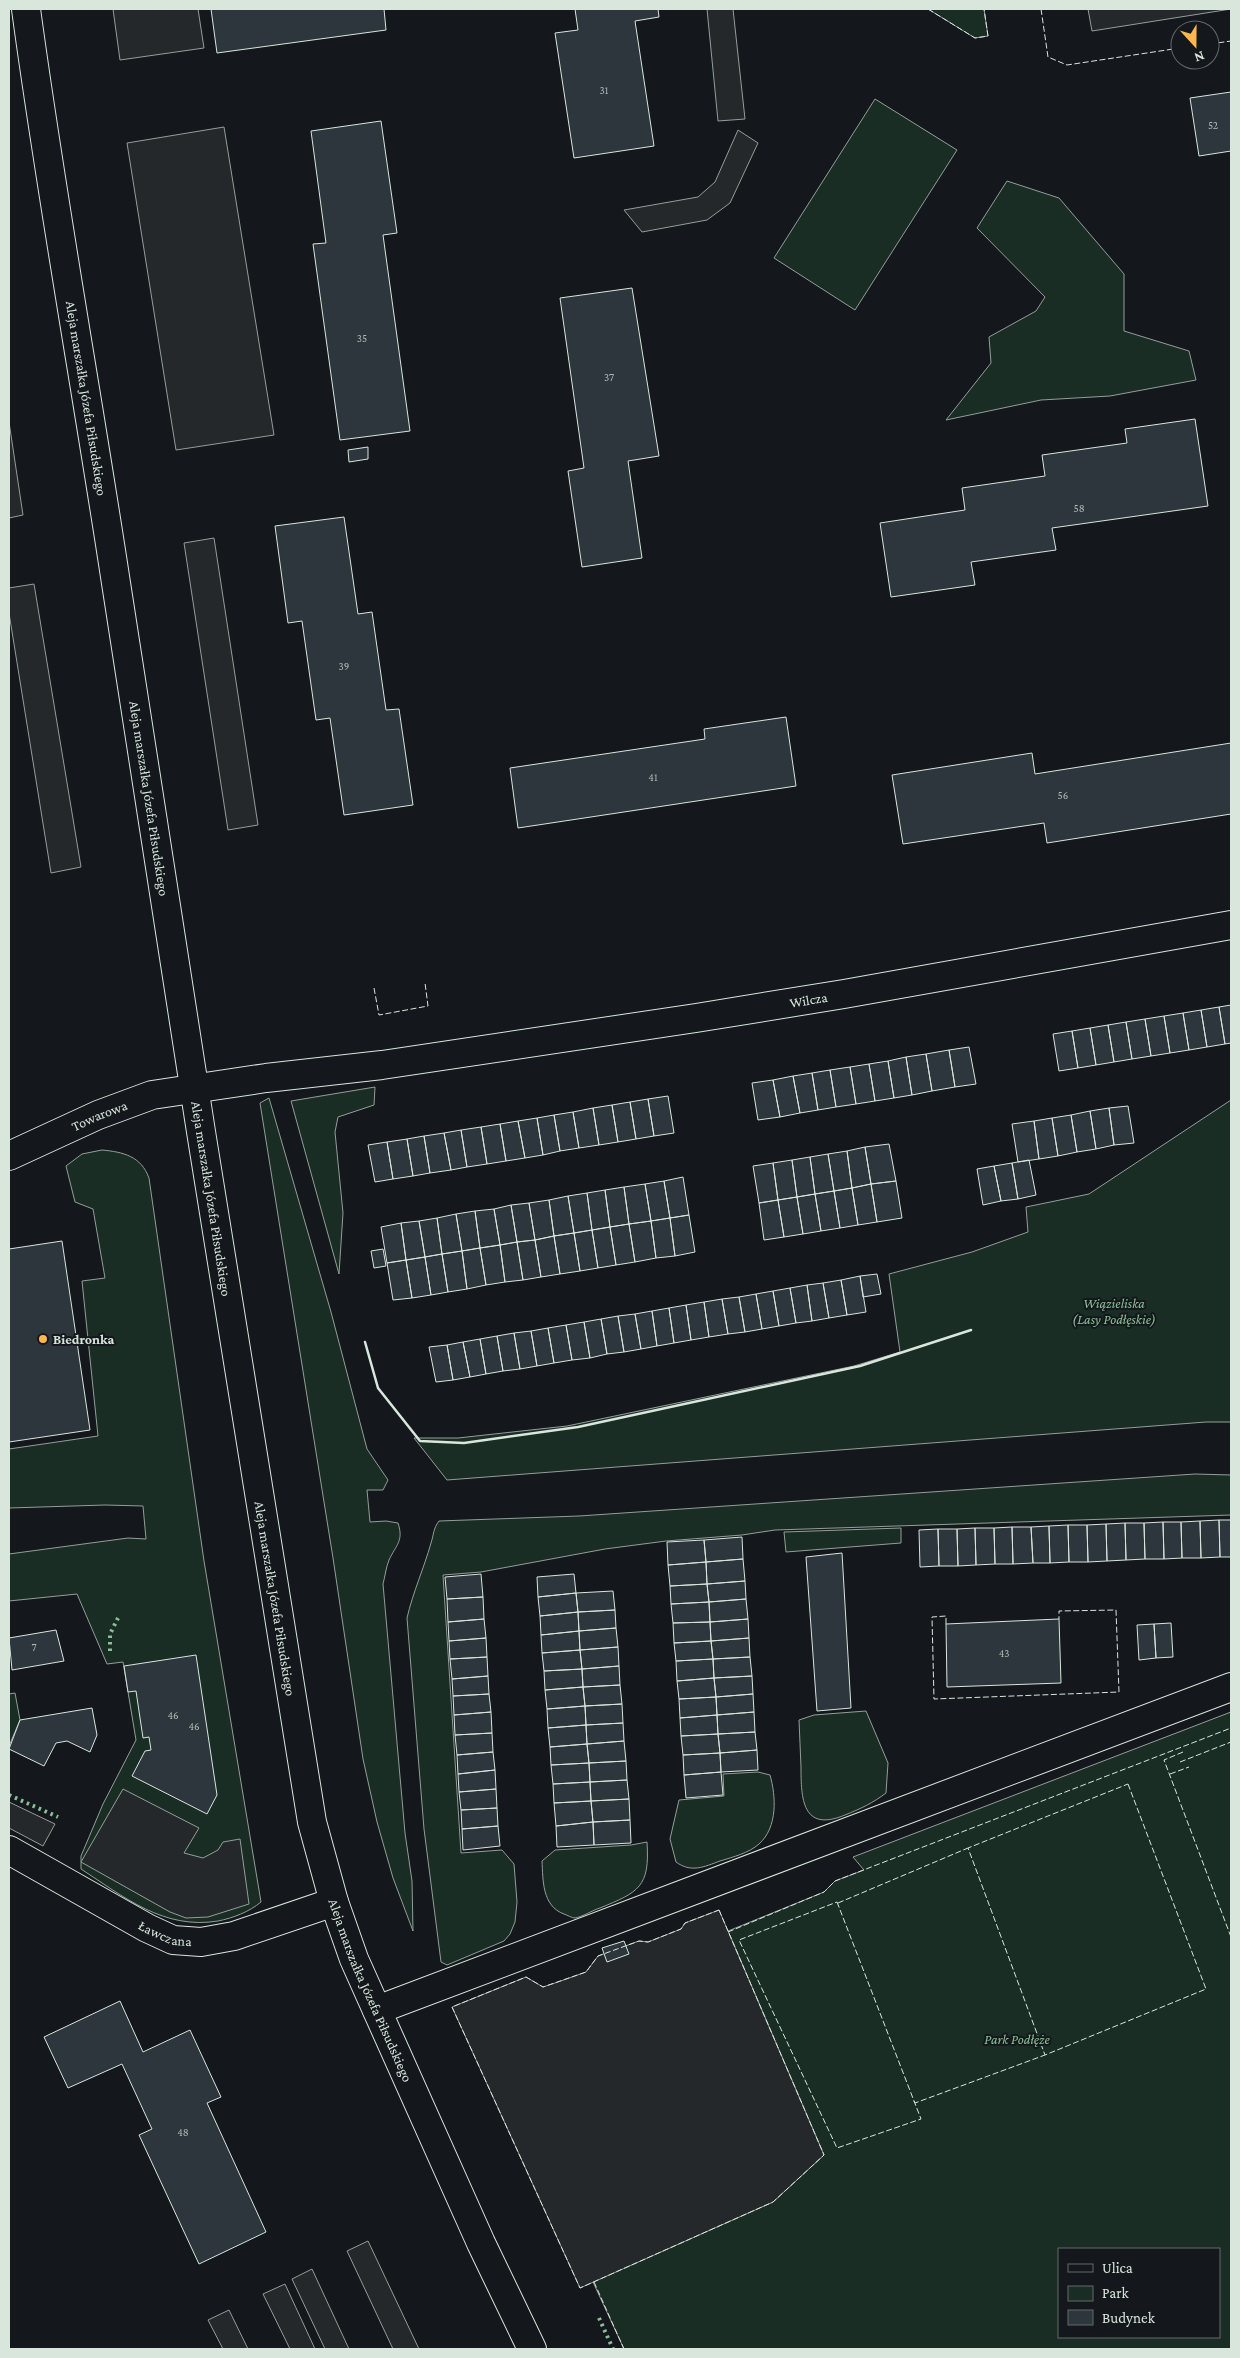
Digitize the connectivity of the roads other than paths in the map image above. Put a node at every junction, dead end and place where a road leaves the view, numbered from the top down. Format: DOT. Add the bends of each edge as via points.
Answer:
graph roads {
  1 [pos="26,9"];
  2 [pos="1231,925"];
  3 [pos="192,1088"];
  4 [pos="9,1156"];
  5 [pos="1231,1687"];
  6 [pos="9,1850"];
  7 [pos="334,1902"];
  8 [pos="377,2010"];
  9 [pos="532,2349"];
  1 -- 3 [label="street, Aleja marszałka Józefa Piłsudskiego"];
  2 -- 3 [label="street, Wilcza" via="844,994 382,1065"];
  3 -- 4 [label="street, Towarowa" via="152,1095 98,1114"];
  3 -- 7 [label="street, Aleja marszałka Józefa Piłsudskiego" via="312,1822"];
  5 -- 8 [label="street"];
  6 -- 7 [label="street, Ławczana" via="172,1940 201,1942 234,1936"];
  7 -- 8 [label="street, Aleja marszałka Józefa Piłsudskiego" via="354,1959"];
  8 -- 9 [label="street, Aleja marszałka Józefa Piłsudskiego" via="480,2243"];
}
